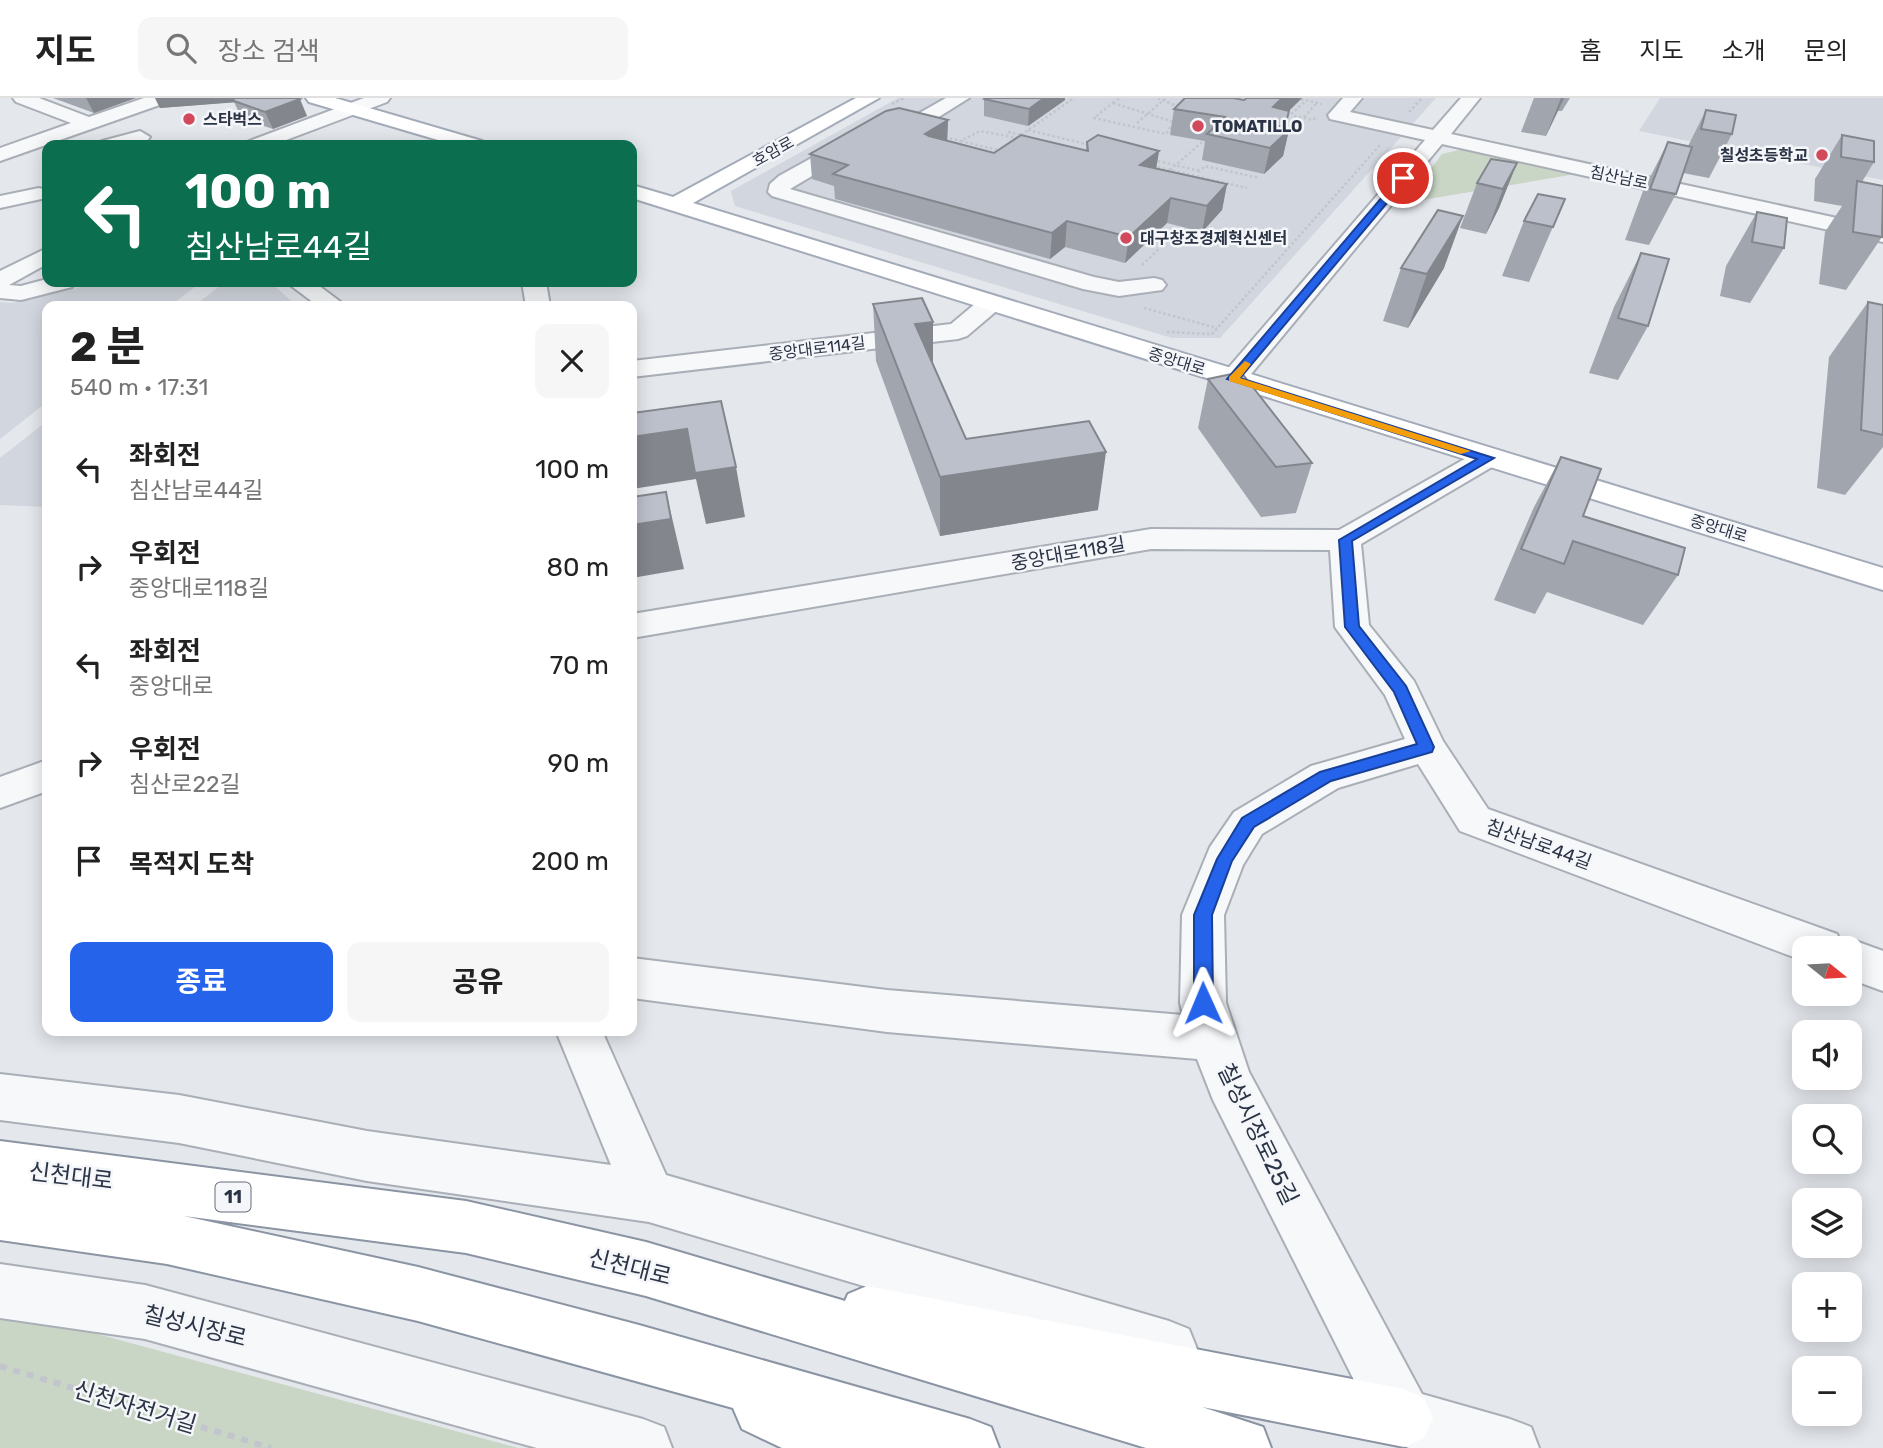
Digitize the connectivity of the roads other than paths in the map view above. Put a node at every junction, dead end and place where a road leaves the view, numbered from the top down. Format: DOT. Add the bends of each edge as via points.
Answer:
graph roads {
  1 [pos="162,98"];
  2 [pos="315,98"];
  3 [pos="381,98"];
  4 [pos="960,98"];
  5 [pos="1353,98"];
  6 [pos="1471,98"];
  7 [pos="16,101"];
  8 [pos="883,102"];
  9 [pos="352,109"];
  10 [pos="932,115"];
  11 [pos="90,124"];
  12 [pos="140,137"];
  13 [pos="1437,137"];
  14 [pos="44,140"];
  15 [pos="128,140"];
  16 [pos="269,140"];
  17 [pos="458,140"];
  18 [pos="42,141"];
  19 [pos="0,155"];
  20 [pos="637,193"];
  21 [pos="39,194"];
  22 [pos="0,202"];
  23 [pos="675,204"];
  24 [pos="1883,235"];
  25 [pos="42,258"];
  26 [pos="0,280"];
  27 [pos="1154,285"];
  28 [pos="44,287"];
  29 [pos="306,287"];
  30 [pos="0,291"];
  31 [pos="326,301"];
  32 [pos="991,303"];
  33 [pos="637,368"];
  34 [pos="1233,379"];
  35 [pos="1488,458"];
  36 [pos="1345,540"];
  37 [pos="1883,579"];
  38 [pos="637,625"];
  39 [pos="1427,747"];
  40 [pos="42,777"];
  41 [pos="0,793"];
  42 [pos="1792,937"];
  43 [pos="1862,963"];
  44 [pos="1883,971"];
  45 [pos="637,979"];
  46 [pos="581,1036"];
  47 [pos="1213,1039"];
  48 [pos="0,1097"];
  49 [pos="0,1166"];
  50 [pos="649,1196"];
  51 [pos="0,1214"];
  52 [pos="646,1269"];
  53 [pos="0,1291"];
  54 [pos="639,1353"];
  55 [pos="1404,1418"];
  56 [pos="643,1448"];
  57 [pos="847,1448"];
  58 [pos="970,1448"];
  59 [pos="1242,1448"];
  60 [pos="1510,1448"];
  1 -- 11 [label="street"];
  2 -- 9 [label="main road"];
  3 -- 9 [label="street"];
  4 -- 10 [label="street"];
  5 -- 13 [label="street, 침산남로" via="1337,115"];
  6 -- 13 [label="street"];
  7 -- 11 [label="street"];
  8 -- 10 [label="street"];
  8 -- 23 [label="main road, 호암로"];
  9 -- 16 [label="street"];
  9 -- 17 [label="main road"];
  10 -- 27 [label="street" via="880,128 786,180 779,192 1091,284 1119,289"];
  11 -- 14 [label="street"];
  12 -- 15 [label="street"];
  13 -- 24 [label="street, 침산남로"];
  13 -- 34 [label="street"];
  18 -- 19 [label="street"];
  20 -- 23 [label="main road, 중앙대로"];
  21 -- 22 [label="street"];
  23 -- 32 [label="main road, 중앙대로"];
  25 -- 26 [label="street"];
  28 -- 30 [label="street" via="21,293"];
  29 -- 31 [label="street"];
  32 -- 33 [label="street, 중앙대로114길" via="958,331"];
  32 -- 34 [label="main road, 중앙대로"];
  34 -- 35 [label="main road, 중앙대로"];
  35 -- 36 [label="street"];
  35 -- 37 [label="main road, 중앙대로"];
  36 -- 38 [label="street, 중앙대로118길" via="1152,539"];
  36 -- 39 [label="street, 침산남로44길" via="1352,627 1401,690"];
  39 -- 42 [label="street, 침산남로44길" via="1475,820"];
  39 -- 47 [label="street, 칠성시장로25길" via="1325,777 1248,822 1225,859 1203,915 1203,1003"];
  40 -- 41 [label="street"];
  43 -- 44 [label="street"];
  45 -- 47 [label="street" via="887,1011"];
  46 -- 50 [label="street"];
  47 -- 55 [label="street, 칠성시장로25길" via="1230,1084"];
  48 -- 50 [label="street" via="179,1119 366,1156"];
  49 -- 52 [label="main road, 신천대로 / 11" via="466,1227"];
  50 -- 55 [label="street"];
  51 -- 54 [label="main road" via="167,1238 418,1294"];
  52 -- 55 [label="main road"];
  52 -- 59 [label="main road, 신천대로"];
  53 -- 56 [label="street, 칠성시장로" via="145,1312"];
  54 -- 57 [label="main road"];
  54 -- 58 [label="main road"];
  55 -- 60 [label="street"];
}
